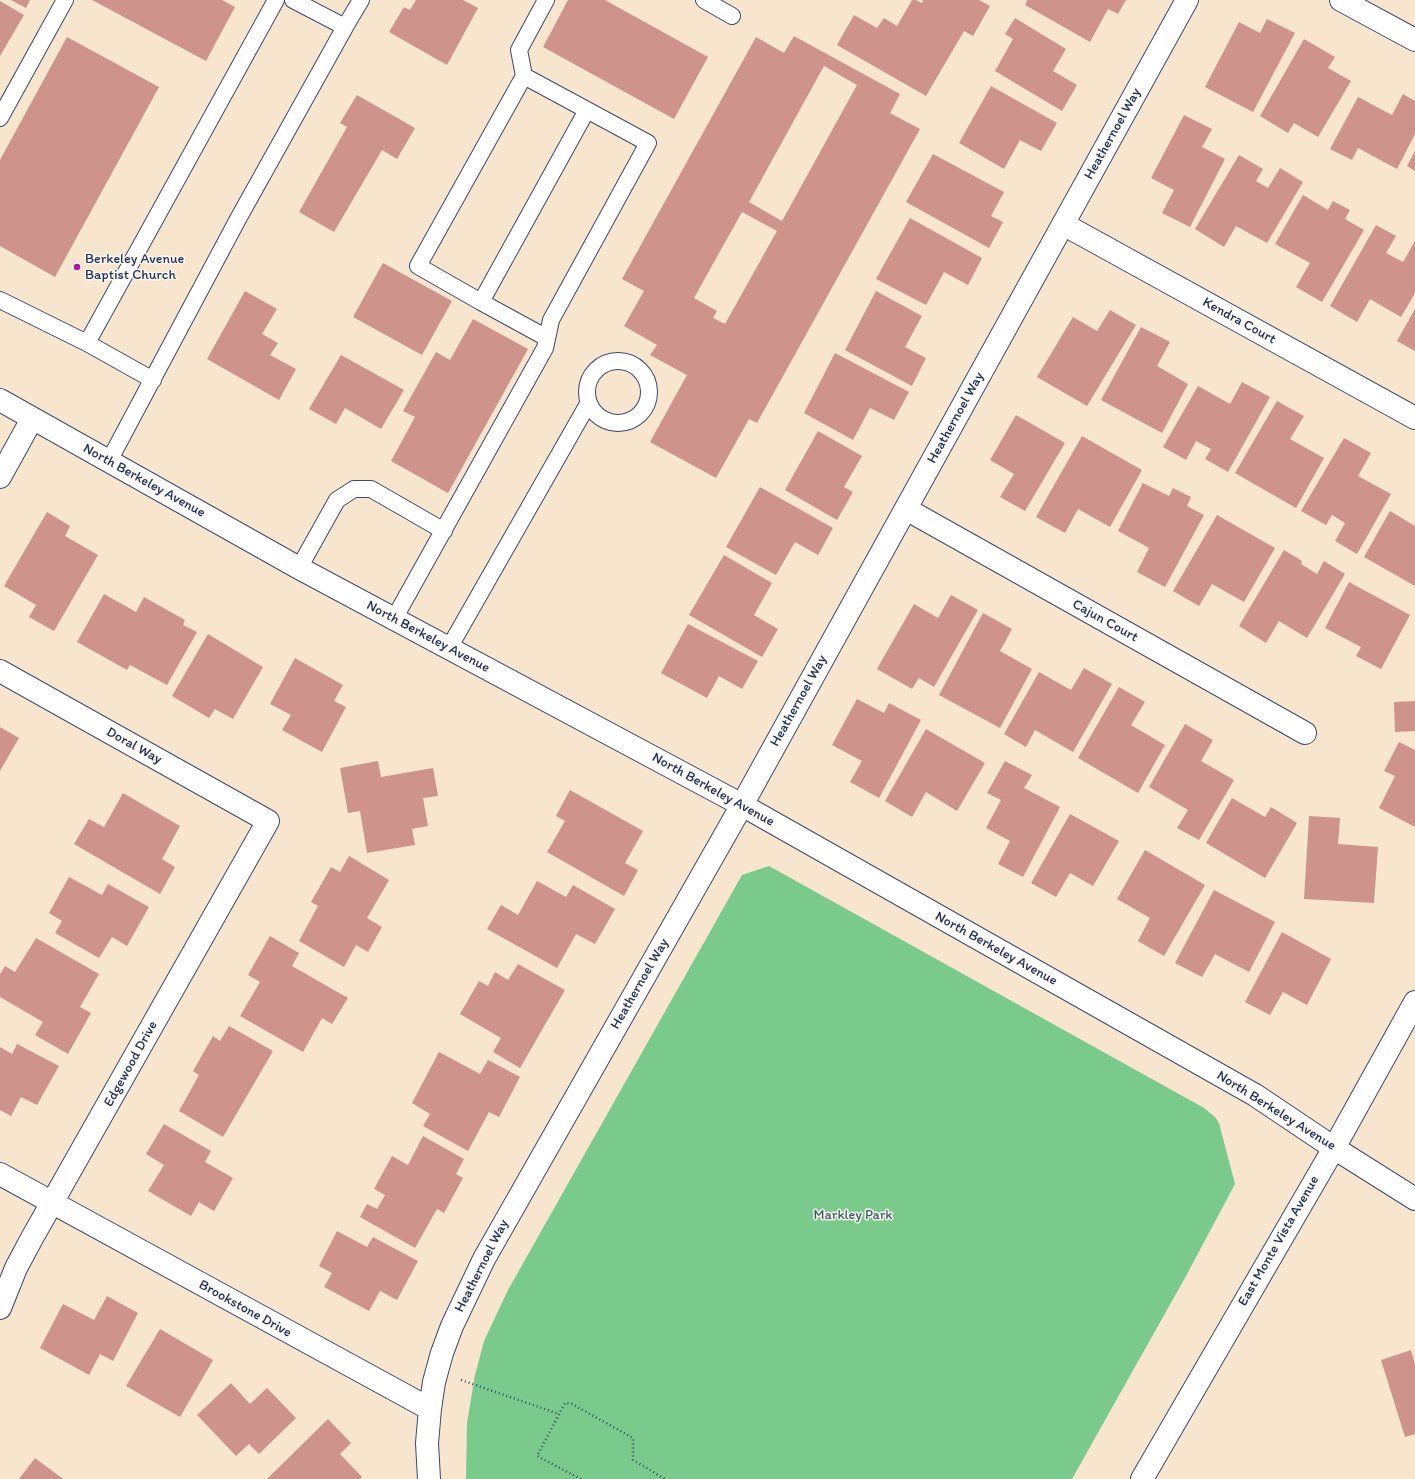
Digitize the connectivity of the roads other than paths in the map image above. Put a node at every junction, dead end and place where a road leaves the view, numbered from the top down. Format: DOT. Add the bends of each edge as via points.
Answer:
graph roads {
  1 [pos="65,0"];
  2 [pos="276,0"];
  3 [pos="293,0"];
  4 [pos="361,0"];
  5 [pos="546,0"];
  6 [pos="704,0"];
  7 [pos="1187,0"];
  8 [pos="1341,0"];
  9 [pos="732,16"];
  10 [pos="345,27"];
  11 [pos="1415,40"];
  12 [pos="524,76"];
  13 [pos="587,110"];
  14 [pos="0,118"];
  15 [pos="1063,224"];
  16 [pos="0,300"];
  17 [pos="480,302"];
  18 [pos="547,338"];
  19 [pos="87,344"];
  20 [pos="153,380"];
  21 [pos="0,400"];
  22 [pos="588,404"];
  23 [pos="1415,418"];
  24 [pos="32,419"];
  25 [pos="109,461"];
  26 [pos="0,477"];
  27 [pos="906,508"];
  28 [pos="444,531"];
  29 [pos="299,568"];
  30 [pos="394,619"];
  31 [pos="449,648"];
  32 [pos="0,671"];
  33 [pos="1305,732"];
  34 [pos="742,805"];
  35 [pos="268,821"];
  36 [pos="1415,1002"];
  37 [pos="1334,1148"];
  38 [pos="0,1174"];
  39 [pos="1415,1199"];
  40 [pos="52,1203"];
  41 [pos="0,1308"];
  42 [pos="430,1409"];
  43 [pos="429,1479"];
  44 [pos="1142,1479"];
  1 -- 14 [label="lane"];
  2 -- 19 [label="lane"];
  3 -- 10 [label="lane"];
  4 -- 10 [label="lane"];
  5 -- 12 [label="lane" via="518,50"];
  6 -- 9 [label="lane"];
  7 -- 15 [label="street, Heathernoel Way"];
  8 -- 11 [label="street"];
  10 -- 20 [label="lane" via="238,219"];
  12 -- 13 [label="lane"];
  12 -- 17 [label="lane" via="418,266"];
  13 -- 17 [label="lane"];
  13 -- 18 [label="lane" via="648,143 551,320"];
  15 -- 23 [label="street, Kendra Court"];
  15 -- 27 [label="street, Heathernoel Way"];
  16 -- 19 [label="lane"];
  17 -- 18 [label="lane"];
  18 -- 28 [label="lane" via="545,348"];
  19 -- 20 [label="lane"];
  20 -- 25 [label="lane"];
  21 -- 24 [label="street, North Berkeley Avenue"];
  22 -- 31 [label="lane"];
  24 -- 25 [label="street, North Berkeley Avenue"];
  24 -- 26 [label="street"];
  25 -- 29 [label="street, North Berkeley Avenue"];
  27 -- 33 [label="street, Cajun Court"];
  27 -- 34 [label="street, Heathernoel Way"];
  28 -- 29 [label="lane" via="371,489 354,489 337,500"];
  28 -- 30 [label="lane"];
  29 -- 30 [label="street, North Berkeley Avenue"];
  30 -- 31 [label="street, North Berkeley Avenue"];
  31 -- 34 [label="street, North Berkeley Avenue"];
  32 -- 35 [label="street, Doral Way"];
  34 -- 37 [label="street, North Berkeley Avenue" via="1255,1095"];
  34 -- 42 [label="street, Heathernoel Way" via="484,1259 442,1353"];
  35 -- 40 [label="street, Edgewood Drive"];
  36 -- 37 [label="street, East Monte Vista Avenue"];
  37 -- 39 [label="street, North Berkeley Avenue"];
  37 -- 44 [label="street, East Monte Vista Avenue"];
  38 -- 40 [label="street, Brookstone Drive"];
  40 -- 41 [label="street, Edgewood Drive" via="16,1268"];
  40 -- 42 [label="street, Brookstone Drive"];
  42 -- 43 [label="street" via="427,1443"];
}
